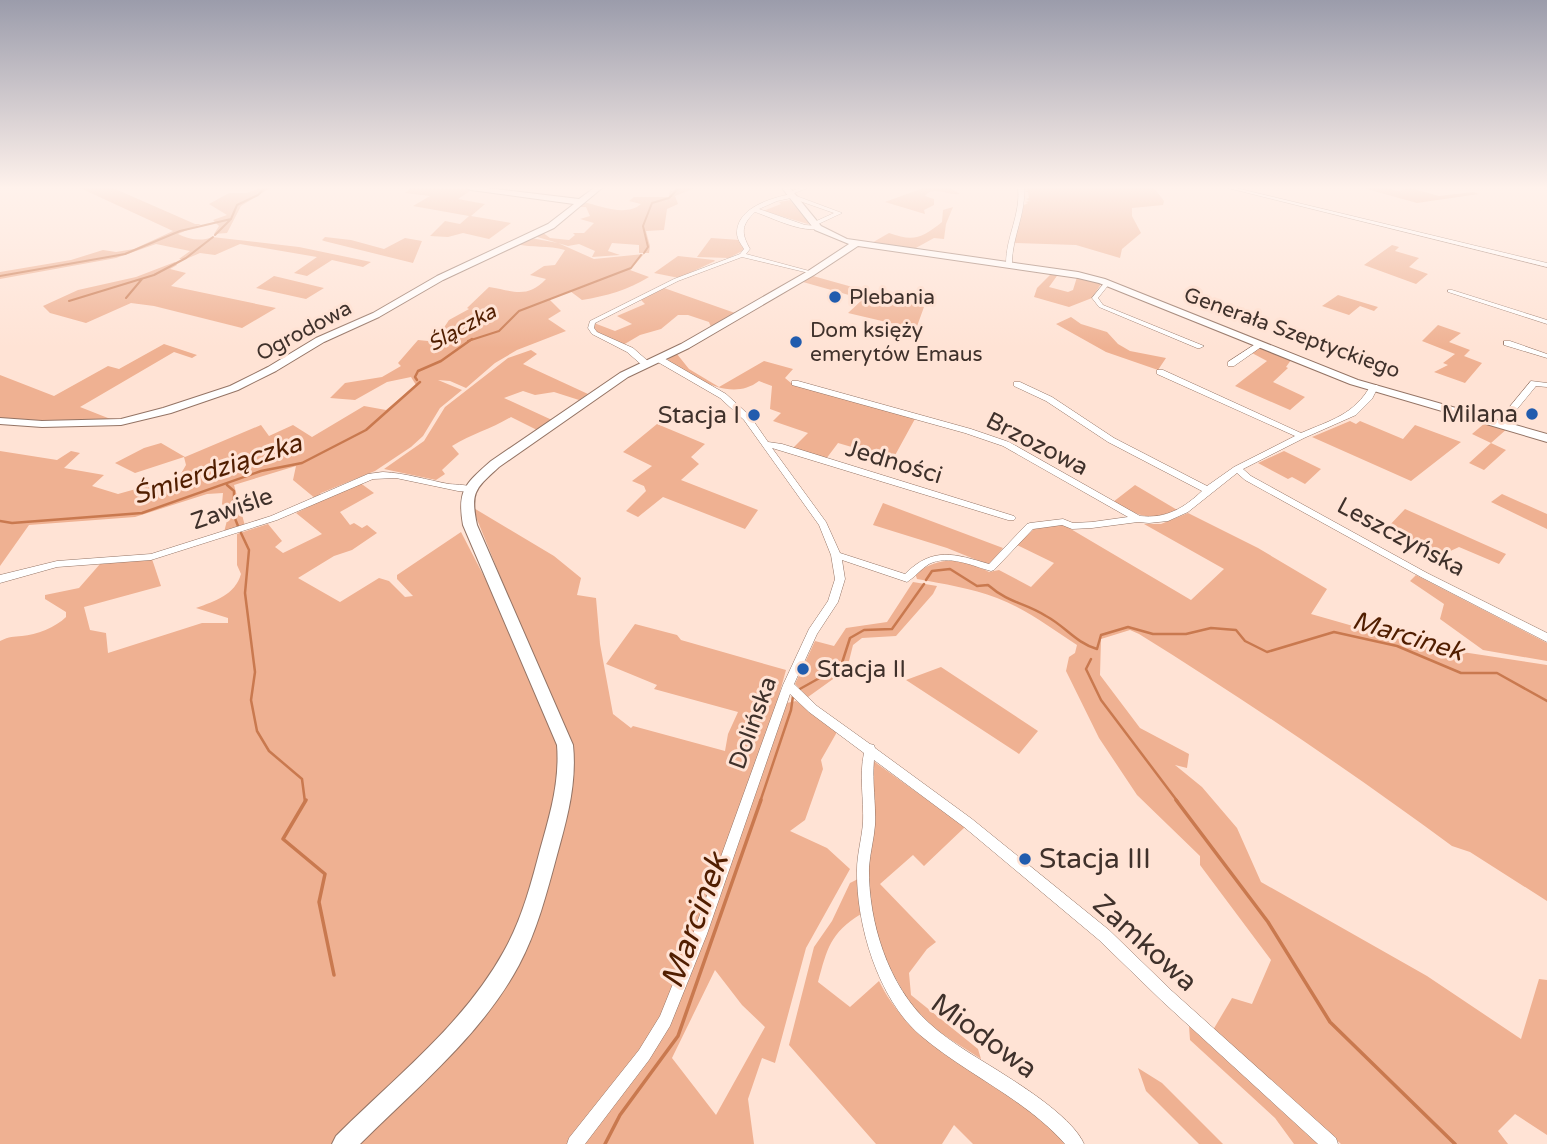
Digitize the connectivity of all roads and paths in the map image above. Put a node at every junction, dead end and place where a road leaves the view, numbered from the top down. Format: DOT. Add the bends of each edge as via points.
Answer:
graph roads {
  1 [pos="518,241"];
  2 [pos="743,241"];
  3 [pos="849,241"];
  4 [pos="1009,241"];
  5 [pos="1450,241"];
  6 [pos="855,244"];
  7 [pos="742,255"];
  8 [pos="1009,263"];
  9 [pos="1547,265"];
  10 [pos="811,273"];
  11 [pos="1107,283"];
  12 [pos="1450,291"];
  13 [pos="1547,322"];
  14 [pos="1507,342"];
  15 [pos="1260,345"];
  16 [pos="1200,346"];
  17 [pos="1547,356"];
  18 [pos="652,361"];
  19 [pos="1231,363"];
  20 [pos="1160,372"];
  21 [pos="795,383"];
  22 [pos="1017,384"];
  23 [pos="1547,385"];
  24 [pos="1374,387"];
  25 [pos="0,421"];
  26 [pos="1501,423"];
  27 [pos="1301,436"];
  28 [pos="1547,438"];
  29 [pos="765,444"];
  30 [pos="1237,469"];
  31 [pos="471,489"];
  32 [pos="1208,490"];
  33 [pos="1011,519"];
  34 [pos="1138,519"];
  35 [pos="836,555"];
  36 [pos="0,579"];
  37 [pos="1547,638"];
  38 [pos="788,685"];
  39 [pos="870,749"];
  40 [pos="344,1144"];
  41 [pos="575,1144"];
  42 [pos="1076,1144"];
  43 [pos="1330,1144"];
  1 -- 25 [label="main road, Ogrodowa" via="214,396 121,422"];
  2 -- 7 [label="street" via="747,249"];
  3 -- 6 [label="main road, Generała Szeptyckiego"];
  4 -- 8 [label="street"];
  5 -- 9 [label="street"];
  6 -- 8 [label="main road, Generała Szeptyckiego"];
  6 -- 10 [label="main road"];
  7 -- 10 [label="street"];
  7 -- 18 [label="street, Dolińska" via="676,280 591,324 594,333"];
  8 -- 11 [label="main road, Generała Szeptyckiego"];
  10 -- 18 [label="main road"];
  11 -- 15 [label="main road, Generała Szeptyckiego"];
  11 -- 16 [label="street, Generała Szeptyckiego" via="1095,298 1101,306"];
  12 -- 13 [label="street"];
  14 -- 17 [label="street"];
  15 -- 19 [label="street"];
  15 -- 24 [label="main road, Generała Szeptyckiego"];
  18 -- 29 [label="street, Dolińska" via="723,396 740,410"];
  18 -- 31 [label="main road" via="607,386 505,457"];
  20 -- 27 [label="street"];
  21 -- 34 [label="street, Brzozowa" via="1006,444"];
  22 -- 32 [label="street"];
  23 -- 26 [label="street" via="1534,383"];
  24 -- 26 [label="main road, Generała Szeptyckiego"];
  24 -- 27 [label="street" via="1353,413"];
  26 -- 28 [label="main road, Generała Szeptyckiego"];
  27 -- 30 [label="street"];
  29 -- 33 [label="street, Jedności"];
  29 -- 35 [label="street, Dolińska" via="812,506"];
  30 -- 32 [label="street"];
  30 -- 37 [label="street, Leszczyńska" via="1424,575"];
  31 -- 36 [label="street, Zawiśle" via="386,474 371,476 274,518 151,557 57,564"];
  31 -- 40 [label="main road" via="466,504 470,525 565,745 565,792 528,920 499,978 451,1038"];
  32 -- 34 [label="street" via="1174,517"];
  34 -- 35 [label="street" via="1030,526 991,568 962,557 934,558 917,566 907,578"];
  35 -- 38 [label="street, Dolińska" via="838,590"];
  38 -- 39 [label="street, Zamkowa" via="813,709"];
  38 -- 41 [label="street, Dolińska" via="665,1021"];
  39 -- 42 [label="street, Miodowa" via="865,901 872,935 893,988 923,1027 1034,1102"];
  39 -- 43 [label="street, Zamkowa" via="1104,935"];
}
